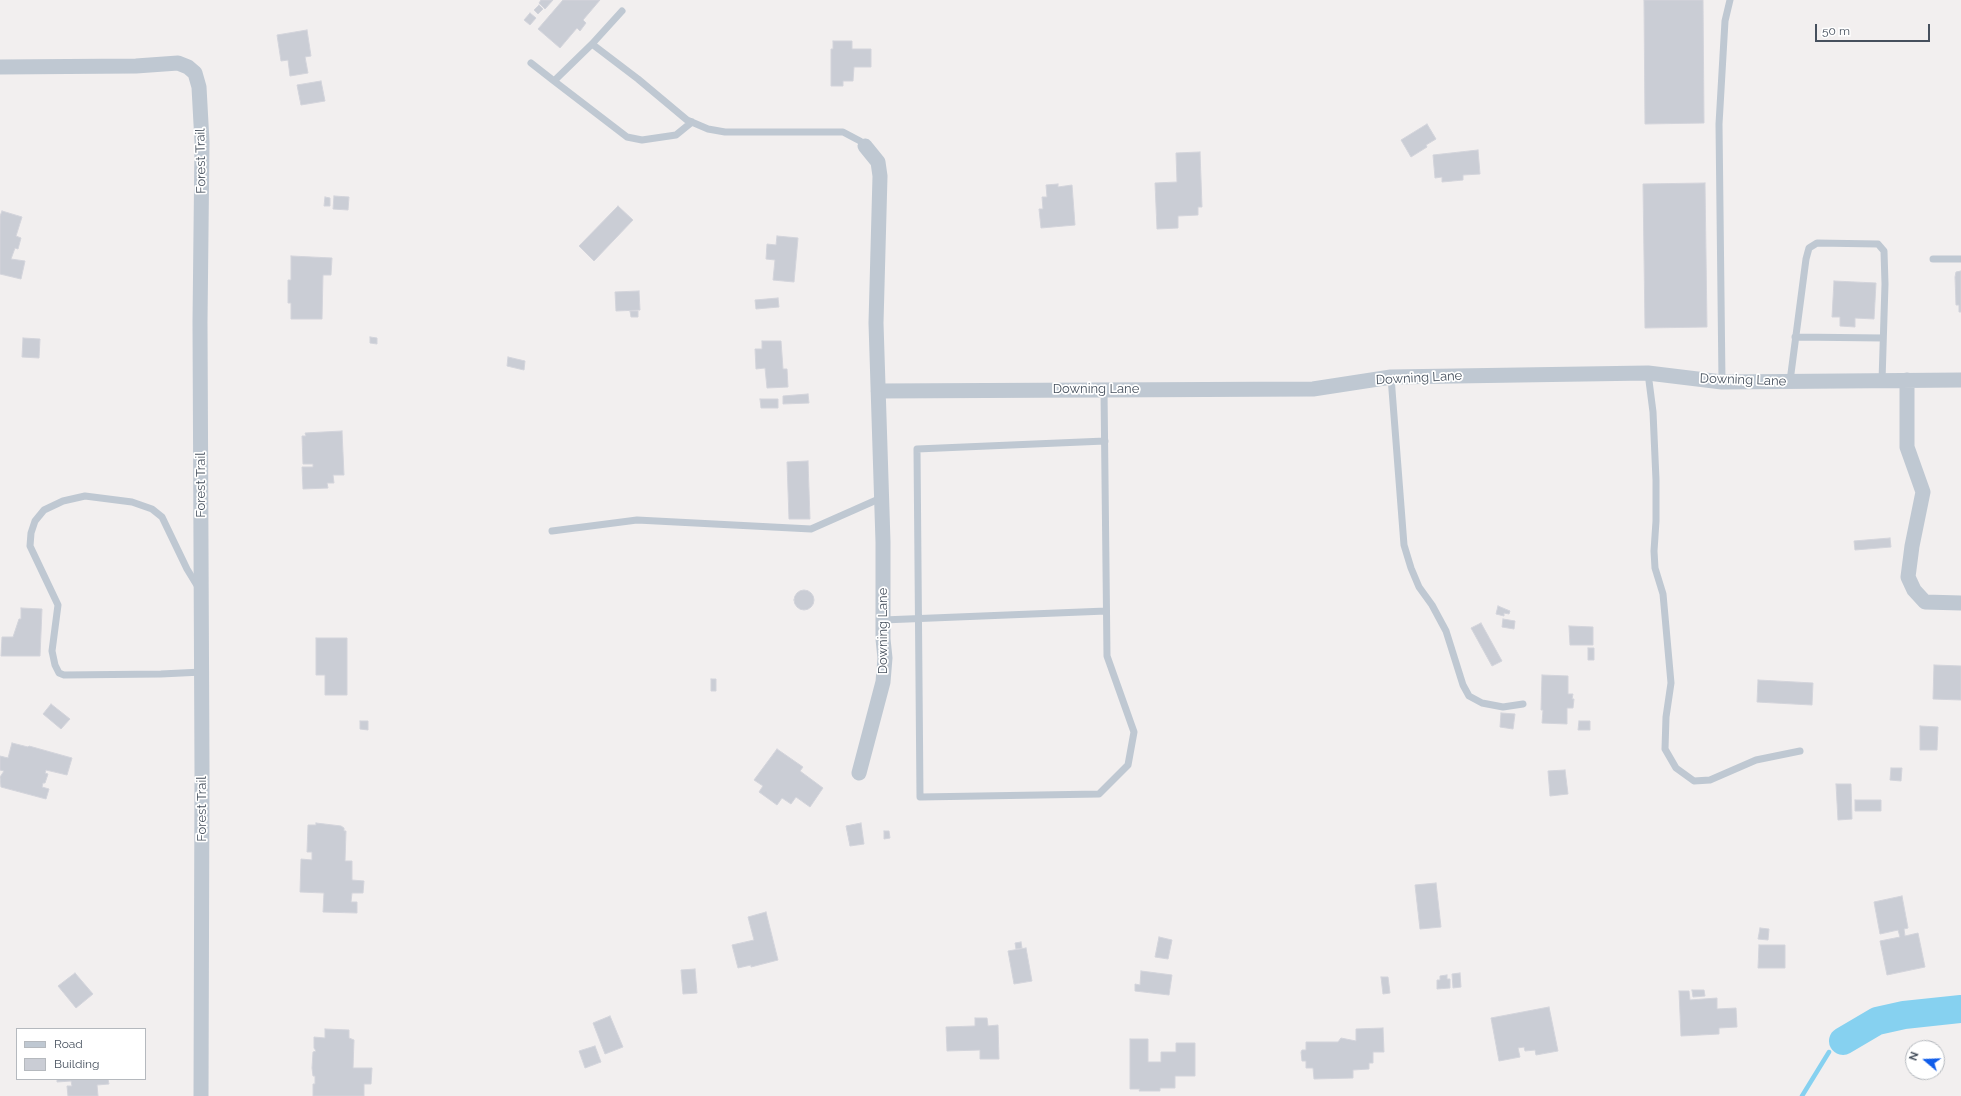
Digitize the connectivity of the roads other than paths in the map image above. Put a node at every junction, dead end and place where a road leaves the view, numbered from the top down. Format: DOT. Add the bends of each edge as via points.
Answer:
graph roads {
  1 [pos="1730,0"];
  2 [pos="622,11"];
  3 [pos="592,44"];
  4 [pos="531,63"];
  5 [pos="0,67"];
  6 [pos="554,81"];
  7 [pos="692,122"];
  8 [pos="865,146"];
  9 [pos="1933,259"];
  10 [pos="1961,259"];
  11 [pos="1795,337"];
  12 [pos="1883,338"];
  13 [pos="1648,373"];
  14 [pos="1391,377"];
  15 [pos="1907,380"];
  16 [pos="1961,380"];
  17 [pos="1790,381"];
  18 [pos="1882,381"];
  19 [pos="1722,382"];
  20 [pos="1104,389"];
  21 [pos="878,391"];
  22 [pos="1105,441"];
  23 [pos="881,498"];
  24 [pos="552,532"];
  25 [pos="201,590"];
  26 [pos="1961,603"];
  27 [pos="1106,611"];
  28 [pos="917,619"];
  29 [pos="883,620"];
  30 [pos="202,672"];
  31 [pos="1523,704"];
  32 [pos="1800,751"];
  33 [pos="859,773"];
  34 [pos="201,1096"];
  1 -- 19 [label="lane" via="1725,21 1720,124"];
  2 -- 3 [label="lane"];
  3 -- 6 [label="lane"];
  3 -- 7 [label="lane"];
  4 -- 6 [label="lane"];
  5 -- 25 [label="street, Forest Trail" via="136,66 178,63 188,66 197,77 202,142"];
  6 -- 7 [label="lane" via="628,137 642,140 676,135"];
  7 -- 8 [label="lane" via="708,129 725,132 843,132"];
  8 -- 21 [label="street, Downing Lane" via="878,162 880,176 876,323"];
  9 -- 10 [label="lane"];
  11 -- 12 [label="lane"];
  11 -- 12 [label="lane" via="1806,259 1809,248 1817,243 1878,244 1884,251"];
  11 -- 17 [label="lane"];
  12 -- 18 [label="lane"];
  13 -- 14 [label="street, Downing Lane"];
  13 -- 19 [label="street, Downing Lane"];
  13 -- 32 [label="lane" via="1653,412 1656,480 1654,568 1662,594 1671,683 1665,749 1676,768 1694,781 1710,780 1756,760"];
  14 -- 20 [label="street, Downing Lane" via="1313,388"];
  14 -- 31 [label="lane" via="1404,545 1411,568 1419,587 1446,631 1469,696 1482,703 1502,707"];
  15 -- 16 [label="street, Downing Lane"];
  15 -- 18 [label="street, Downing Lane"];
  15 -- 26 [label="street" via="1907,448 1923,492 1908,577 1914,590 1926,602"];
  17 -- 18 [label="street, Downing Lane"];
  17 -- 19 [label="street, Downing Lane"];
  20 -- 21 [label="street, Downing Lane"];
  20 -- 22 [label="lane"];
  21 -- 23 [label="street, Downing Lane"];
  22 -- 27 [label="lane"];
  22 -- 28 [label="lane" via="917,449"];
  23 -- 24 [label="lane" via="811,529 637,520"];
  23 -- 29 [label="street, Downing Lane"];
  25 -- 30 [label="street, Forest Trail"];
  25 -- 30 [label="lane" via="187,569 162,517 152,509 132,502 85,496 44,510 35,521 30,546 58,605 52,651 59,673 64,675"];
  27 -- 28 [label="lane"];
  27 -- 28 [label="lane" via="1107,656 1134,732 1128,765 1099,794 920,797"];
  28 -- 29 [label="lane"];
  29 -- 33 [label="street, Downing Lane" via="886,658 883,682"];
  30 -- 34 [label="street, Forest Trail"];
}
